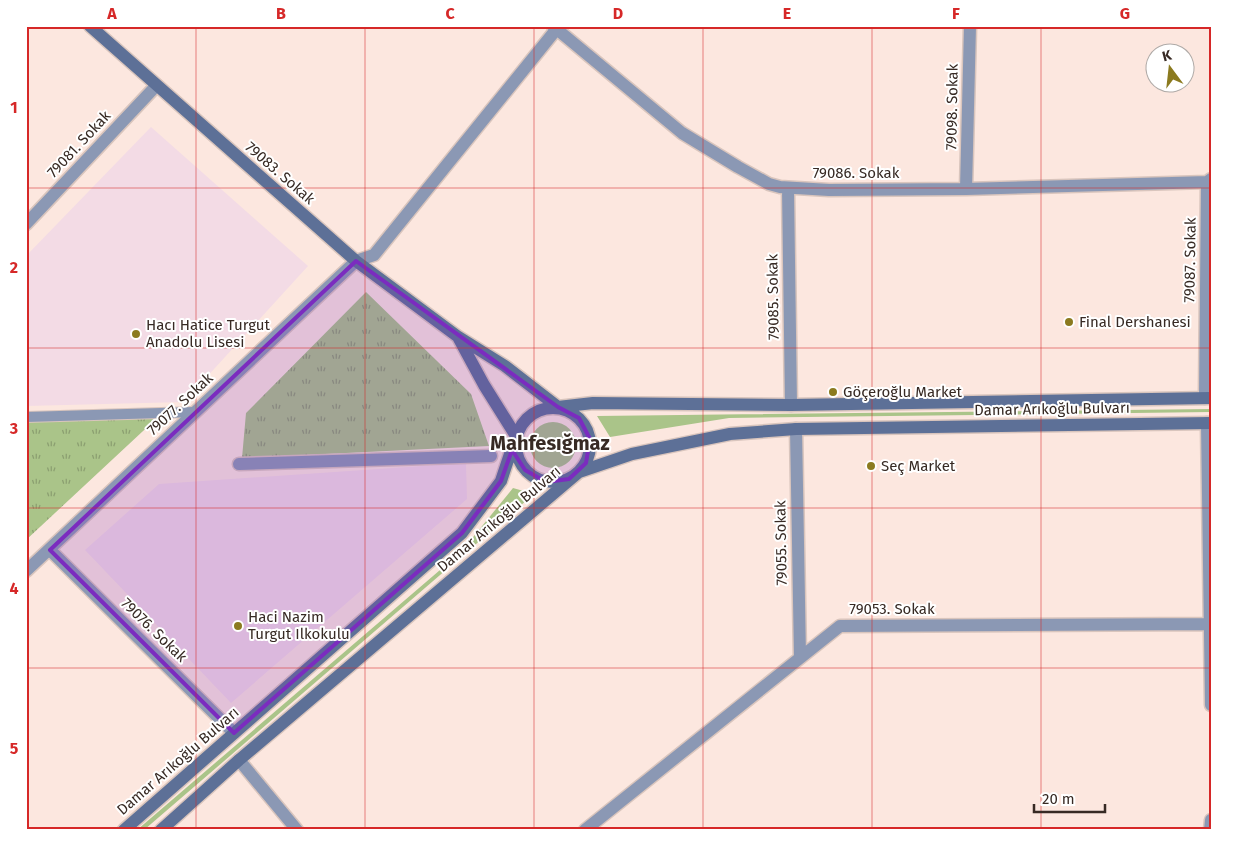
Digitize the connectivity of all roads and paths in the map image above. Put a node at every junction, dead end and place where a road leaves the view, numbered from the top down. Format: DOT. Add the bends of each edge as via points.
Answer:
graph roads {
  1 [pos="90,26"];
  2 [pos="970,26"];
  3 [pos="556,27"];
  4 [pos="156,86"];
  5 [pos="1209,180"];
  6 [pos="788,188"];
  7 [pos="966,189"];
  8 [pos="26,224"];
  9 [pos="356,261"];
  10 [pos="456,336"];
  11 [pos="1208,398"];
  12 [pos="791,405"];
  13 [pos="558,407"];
  14 [pos="195,412"];
  15 [pos="26,417"];
  16 [pos="1209,423"];
  17 [pos="796,429"];
  18 [pos="516,436"];
  19 [pos="492,456"];
  20 [pos="239,464"];
  21 [pos="579,472"];
  22 [pos="50,550"];
  23 [pos="26,571"];
  24 [pos="1211,624"];
  25 [pos="800,657"];
  26 [pos="1211,705"];
  27 [pos="234,733"];
  28 [pos="239,760"];
  29 [pos="597,820"];
  30 [pos="1211,820"];
  31 [pos="124,830"];
  32 [pos="161,830"];
  33 [pos="297,830"];
  34 [pos="585,830"];
  35 [pos="606,830"];
  36 [pos="1210,830"];
  1 -- 4 [label="main road, 79083. Sokak"];
  2 -- 7 [label="street, 79098. Sokak"];
  3 -- 6 [label="street, 79086. Sokak" via="682,133 769,184"];
  3 -- 9 [label="street, 79077. Sokak" via="374,255"];
  4 -- 8 [label="street, 79081. Sokak"];
  4 -- 9 [label="main road, 79083. Sokak"];
  5 -- 7 [label="street, 79086. Sokak"];
  5 -- 11 [label="street, 79087. Sokak"];
  6 -- 7 [label="street, 79086. Sokak"];
  6 -- 12 [label="street, 79085. Sokak"];
  9 -- 10 [label="main road, 79083. Sokak"];
  9 -- 14 [label="street, 79077. Sokak"];
  10 -- 13 [label="main road, 79083. Sokak" via="505,366"];
  10 -- 18 [label="main road"];
  11 -- 12 [label="main road, Damar Arıkoğlu Bulvarı"];
  12 -- 13 [label="main road, Damar Arıkoğlu Bulvarı" via="593,403"];
  13 -- 18 [label="main road" via="532,414 520,426"];
  13 -- 21 [label="main road" via="579,418 590,439 586,464"];
  14 -- 15 [label="lane"];
  14 -- 22 [label="street, 79077. Sokak"];
  16 -- 17 [label="main road, Damar Arıkoğlu Bulvarı"];
  16 -- 24 [label="street"];
  17 -- 21 [label="main road, Damar Arıkoğlu Bulvarı" via="730,434 632,454"];
  17 -- 25 [label="street, 79055. Sokak"];
  18 -- 21 [label="main road" via="519,460 534,478 558,482"];
  18 -- 27 [label="main road, Damar Arıkoğlu Bulvarı" via="500,481 462,533"];
  19 -- 20 [label="street"];
  21 -- 28 [label="main road, Damar Arıkoğlu Bulvarı"];
  22 -- 23 [label="street, 79077. Sokak"];
  22 -- 27 [label="street, 79076. Sokak"];
  24 -- 25 [label="street, 79053. Sokak" via="840,626"];
  24 -- 26 [label="street"];
  25 -- 29 [label="street, 79053. Sokak"];
  27 -- 31 [label="main road, Damar Arıkoğlu Bulvarı"];
  28 -- 32 [label="main road, Damar Arıkoğlu Bulvarı"];
  28 -- 33 [label="street"];
  29 -- 34 [label="street, 79053. Sokak"];
  29 -- 35 [label="street"];
  30 -- 36 [label="street"];
}
